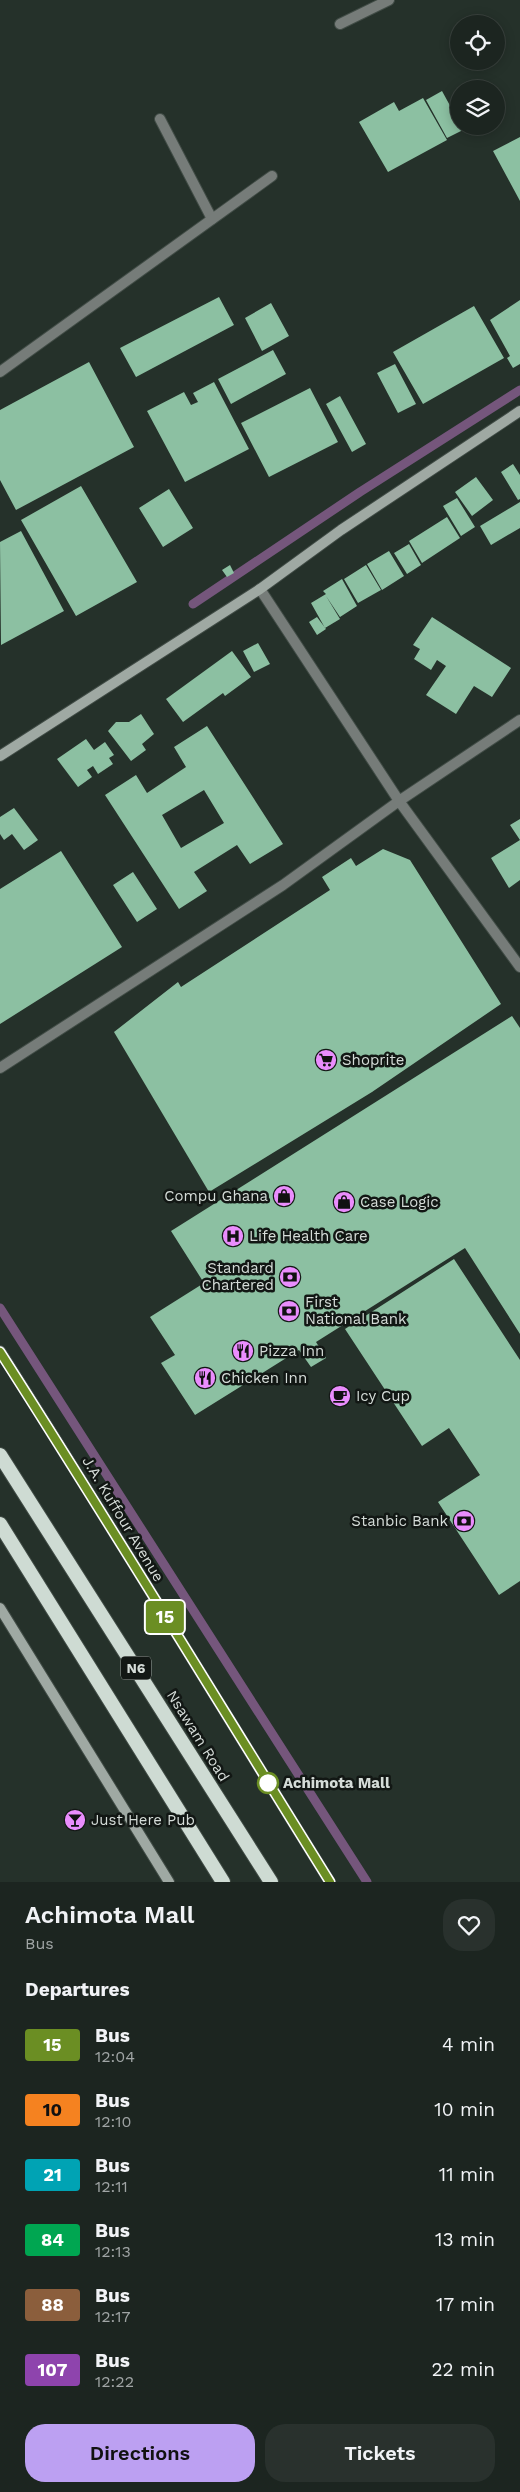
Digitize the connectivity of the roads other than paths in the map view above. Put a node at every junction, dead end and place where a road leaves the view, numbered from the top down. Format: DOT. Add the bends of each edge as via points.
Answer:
graph roads {
  1 [pos="389,0"];
  2 [pos="340,24"];
  3 [pos="160,119"];
  4 [pos="272,176"];
  5 [pos="212,219"];
  6 [pos="0,372"];
  7 [pos="520,411"];
  8 [pos="260,589"];
  9 [pos="520,720"];
  10 [pos="0,756"];
  11 [pos="399,801"];
  12 [pos="520,967"];
  13 [pos="0,1068"];
  14 [pos="0,1352"];
  15 [pos="0,1455"];
  16 [pos="0,1524"];
  17 [pos="0,1608"];
  18 [pos="169,1882"];
  19 [pos="223,1882"];
  20 [pos="271,1882"];
  21 [pos="330,1882"];
  1 -- 2 [label="street"];
  3 -- 5 [label="street"];
  4 -- 5 [label="street"];
  5 -- 6 [label="street"];
  7 -- 8 [label="main road" via="341,530"];
  8 -- 10 [label="main road"];
  8 -- 11 [label="street"];
  9 -- 11 [label="street"];
  11 -- 12 [label="street"];
  11 -- 13 [label="street" via="283,885"];
  14 -- 21 [label="main road, J.A. Kuffour Avenue"];
  15 -- 20 [label="highway, Nsawam Road / N6"];
  16 -- 19 [label="highway, N6"];
  17 -- 18 [label="main road"];
}
